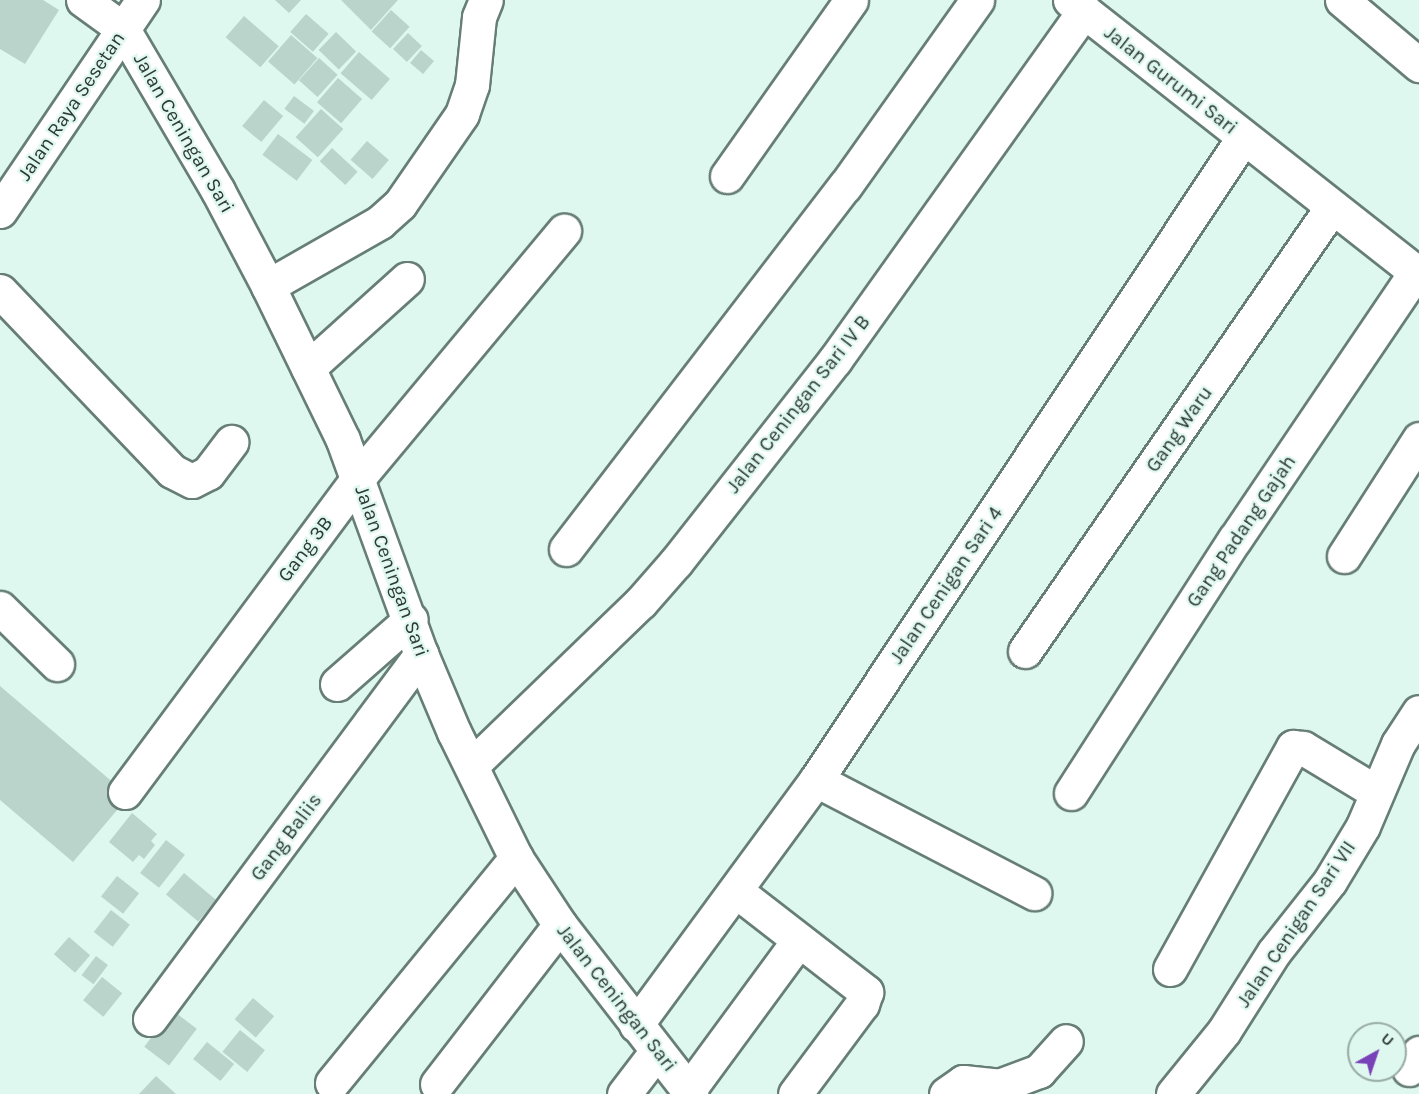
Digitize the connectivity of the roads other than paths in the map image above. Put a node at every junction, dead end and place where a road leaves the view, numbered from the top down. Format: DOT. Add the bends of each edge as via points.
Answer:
graph roads {
  1 [pos="83,0"];
  2 [pos="143,0"];
  3 [pos="486,0"];
  4 [pos="851,0"];
  5 [pos="977,0"];
  6 [pos="1342,0"];
  7 [pos="1077,5"];
  8 [pos="123,29"];
  9 [pos="1419,65"];
  10 [pos="1243,138"];
  11 [pos="727,176"];
  12 [pos="1332,207"];
  13 [pos="0,211"];
  14 [pos="564,231"];
  15 [pos="1418,274"];
  16 [pos="407,279"];
  17 [pos="268,286"];
  18 [pos="0,291"];
  19 [pos="308,368"];
  20 [pos="1419,439"];
  21 [pos="231,442"];
  22 [pos="358,478"];
  23 [pos="566,549"];
  24 [pos="1344,556"];
  25 [pos="0,608"];
  26 [pos="411,619"];
  27 [pos="1026,651"];
  28 [pos="422,654"];
  29 [pos="57,664"];
  30 [pos="337,684"];
  31 [pos="1419,712"];
  32 [pos="472,765"];
  33 [pos="816,780"];
  34 [pos="125,792"];
  35 [pos="1376,792"];
  36 [pos="1071,793"];
  37 [pos="516,858"];
  38 [pos="736,891"];
  39 [pos="1034,893"];
  40 [pos="560,925"];
  41 [pos="799,940"];
  42 [pos="1170,969"];
  43 [pos="150,1019"];
  44 [pos="636,1025"];
  45 [pos="1066,1041"];
  46 [pos="657,1051"];
  47 [pos="332,1083"];
  48 [pos="437,1084"];
  49 [pos="689,1092"];
  50 [pos="624,1094"];
  51 [pos="795,1094"];
  52 [pos="946,1094"];
  53 [pos="1173,1094"];
  1 -- 8 [label="street"];
  2 -- 8 [label="street, Jalan Raya Sesetan"];
  3 -- 17 [label="street" via="479,17 472,85 462,114 400,204 380,222"];
  4 -- 11 [label="street"];
  5 -- 23 [label="street" via="846,186"];
  6 -- 9 [label="street"];
  7 -- 10 [label="street, Jalan Gurumi Sari"];
  7 -- 32 [label="street, Jalan Ceningan Sari IV B" via="835,360 676,562 634,609"];
  8 -- 13 [label="street, Jalan Raya Sesetan"];
  8 -- 17 [label="street, Jalan Ceningan Sari" via="218,191"];
  10 -- 12 [label="street, Jalan Gurumi Sari"];
  10 -- 33 [label="street, Jalan Cenigan Sari 4"];
  12 -- 15 [label="street, Jalan Gurumi Sari"];
  12 -- 27 [label="street, Gang Waru"];
  14 -- 22 [label="street, Gang 3B"];
  15 -- 36 [label="street, Gang Padang Gajah" via="1235,539"];
  16 -- 19 [label="street"];
  17 -- 19 [label="street, Jalan Ceningan Sari"];
  18 -- 21 [label="street" via="172,471 192,481 208,474"];
  19 -- 22 [label="street, Jalan Ceningan Sari"];
  20 -- 24 [label="street"];
  22 -- 26 [label="street, Jalan Ceningan Sari"];
  22 -- 34 [label="street, Gang 3B"];
  25 -- 29 [label="street"];
  26 -- 28 [label="street, Jalan Ceningan Sari"];
  26 -- 30 [label="street"];
  28 -- 32 [label="street, Jalan Ceningan Sari"];
  28 -- 43 [label="street, Gang Baliis"];
  31 -- 35 [label="street, Jalan Cenigan Sari VII" via="1398,744"];
  32 -- 37 [label="street, Jalan Ceningan Sari"];
  33 -- 38 [label="street, Jalan Cenigan Sari 4"];
  33 -- 39 [label="street"];
  35 -- 42 [label="street" via="1303,748 1293,747"];
  35 -- 53 [label="street, Jalan Cenigan Sari VII" via="1363,826 1330,880 1274,952 1224,1031"];
  37 -- 40 [label="street, Jalan Ceningan Sari"];
  37 -- 47 [label="street"];
  38 -- 41 [label="street"];
  38 -- 44 [label="street, Jalan Cenigan Sari 4"];
  40 -- 44 [label="street, Jalan Ceningan Sari"];
  40 -- 48 [label="street"];
  41 -- 49 [label="street"];
  41 -- 51 [label="street" via="866,992 862,1004"];
  44 -- 46 [label="street, Jalan Ceningan Sari"];
  45 -- 52 [label="street" via="1039,1071 999,1086 963,1083"];
  46 -- 49 [label="street, Jalan Ceningan Sari"];
  46 -- 50 [label="street"];
}
